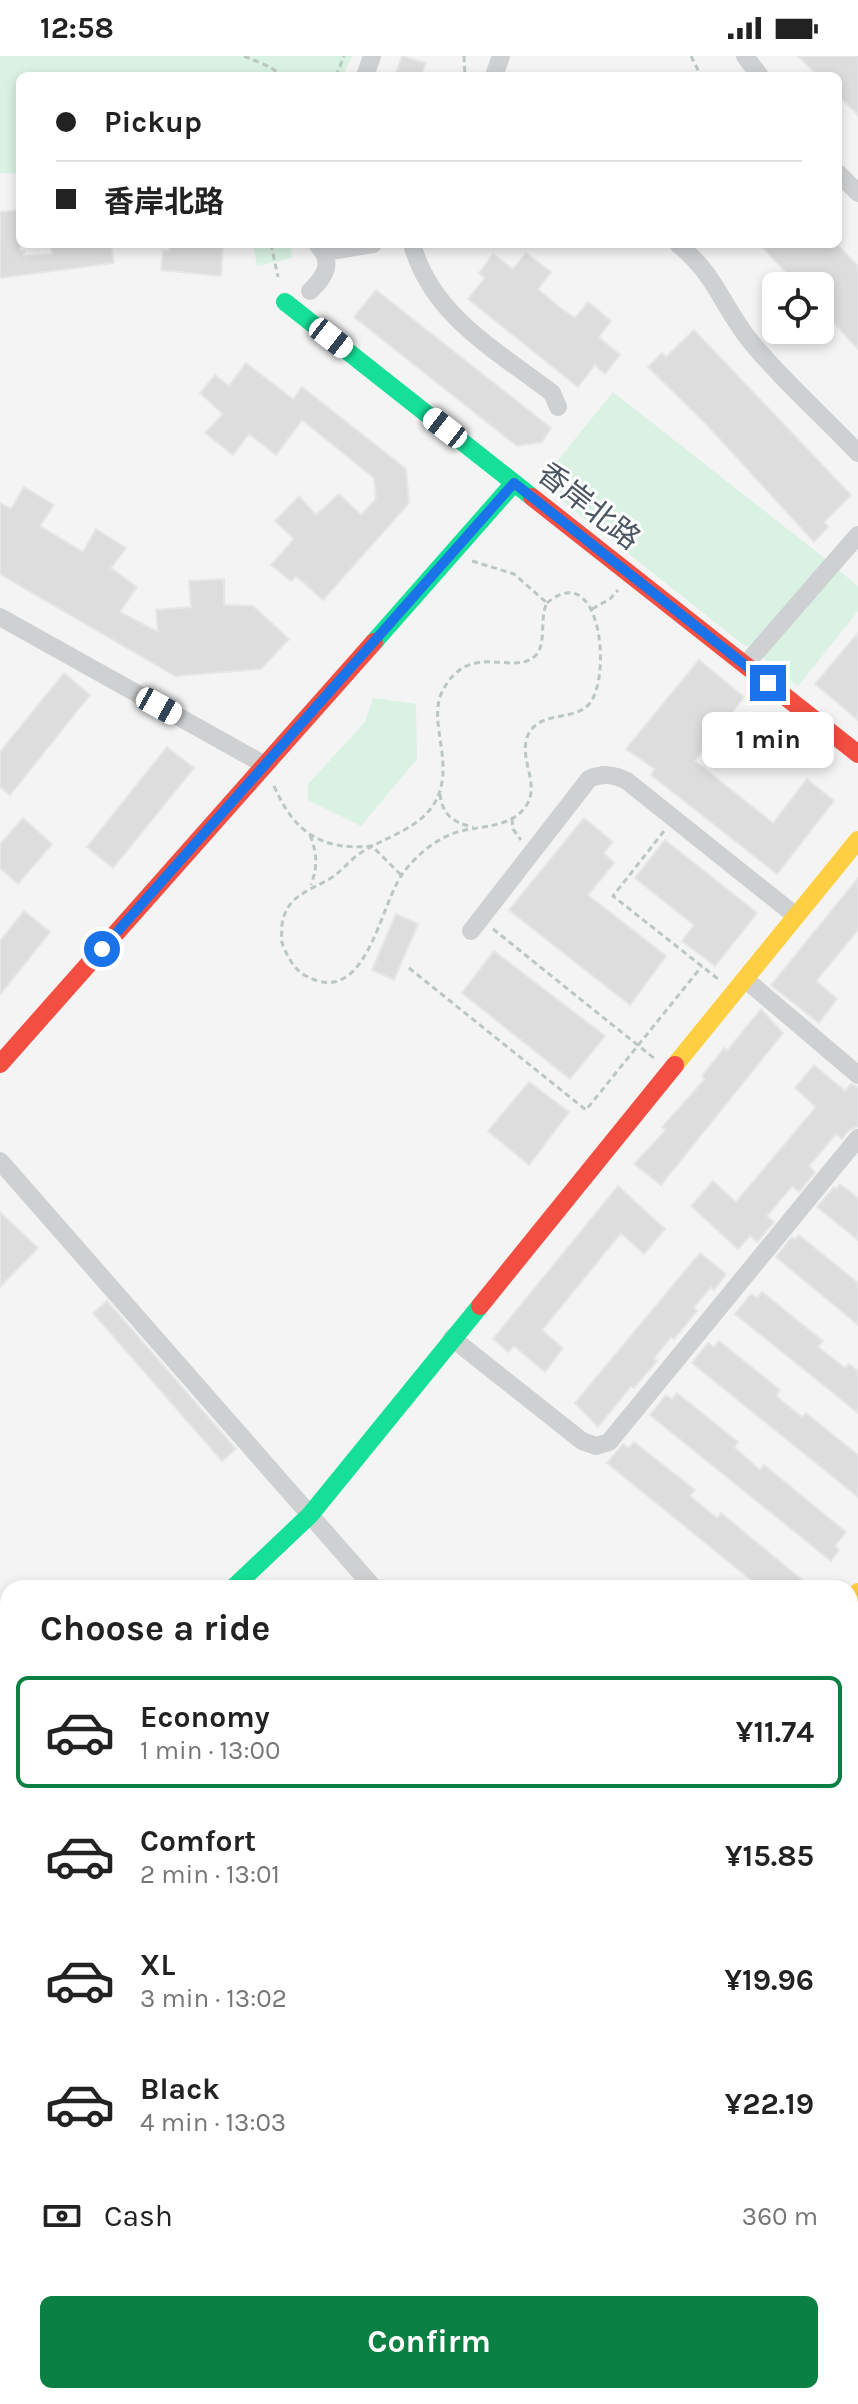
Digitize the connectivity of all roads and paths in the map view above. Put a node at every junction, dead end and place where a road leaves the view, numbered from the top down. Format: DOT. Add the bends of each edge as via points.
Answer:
graph roads {
  1 [pos="244,56"];
  2 [pos="277,72"];
  3 [pos="842,177"];
  4 [pos="858,193"];
  5 [pos="272,248"];
  6 [pos="321,248"];
  7 [pos="413,248"];
  8 [pos="683,248"];
  9 [pos="278,277"];
  10 [pos="310,291"];
  11 [pos="285,302"];
  12 [pos="558,407"];
  13 [pos="858,453"];
  14 [pos="514,483"];
  15 [pos="858,535"];
  16 [pos="448,558"];
  17 [pos="630,574"];
  18 [pos="547,603"];
  19 [pos="592,609"];
  20 [pos="0,617"];
  21 [pos="745,665"];
  22 [pos="858,754"];
  23 [pos="265,765"];
  24 [pos="439,790"];
  25 [pos="512,819"];
  26 [pos="674,819"];
  27 [pos="477,827"];
  28 [pos="310,835"];
  29 [pos="858,840"];
  30 [pos="372,846"];
  31 [pos="534,849"];
  32 [pos="401,875"];
  33 [pos="310,887"];
  34 [pos="796,916"];
  35 [pos="475,925"];
  36 [pos="702,966"];
  37 [pos="409,968"];
  38 [pos="739,986"];
  39 [pos="638,1046"];
  40 [pos="0,1064"];
  41 [pos="669,1071"];
  42 [pos="858,1075"];
  43 [pos="858,1138"];
  44 [pos="0,1161"];
  45 [pos="452,1338"];
  46 [pos="310,1515"];
  47 [pos="241,1580"];
  48 [pos="367,1580"];
  1 -- 2 [label="path"];
  3 -- 4 [label="street"];
  5 -- 9 [label="path"];
  6 -- 10 [label="street" via="328,265 325,277"];
  7 -- 12 [label="street" via="438,301 552,393"];
  8 -- 13 [label="street" via="716,284 753,344"];
  11 -- 14 [label="street, 香岸北路"];
  14 -- 16 [label="street"];
  14 -- 17 [label="street, 香岸北路"];
  15 -- 21 [label="street"];
  16 -- 18 [label="path" via="507,570"];
  16 -- 23 [label="street"];
  17 -- 19 [label="path" via="610,599"];
  17 -- 21 [label="street, 香岸北路"];
  18 -- 19 [label="path" via="568,593 583,598"];
  18 -- 24 [label="path" via="538,654 513,663 483,660 450,679 438,713 444,753"];
  19 -- 25 [label="path" via="600,656 590,703 543,720 530,731 525,746 530,802"];
  20 -- 23 [label="street"];
  21 -- 22 [label="street, 香岸北路"];
  23 -- 28 [label="path" via="283,808"];
  23 -- 40 [label="street"];
  24 -- 27 [label="path" via="449,817"];
  24 -- 30 [label="path" via="423,816"];
  25 -- 27 [label="path"];
  25 -- 31 [label="path" via="518,838"];
  26 -- 31 [label="street" via="627,781 600,775 589,779"];
  26 -- 34 [label="street"];
  26 -- 36 [label="path" via="613,896"];
  27 -- 32 [label="path" via="429,846"];
  28 -- 30 [label="path" via="350,848"];
  28 -- 33 [label="path" via="317,853"];
  29 -- 34 [label="street"];
  30 -- 32 [label="path"];
  30 -- 33 [label="path" via="330,879"];
  31 -- 35 [label="street"];
  32 -- 33 [label="path" via="364,959 350,976 329,983 306,976 290,962 281,941 292,899"];
  34 -- 38 [label="street"];
  35 -- 39 [label="path"];
  36 -- 38 [label="path"];
  36 -- 39 [label="path"];
  37 -- 39 [label="path" via="586,1110"];
  38 -- 41 [label="street"];
  38 -- 42 [label="street"];
  39 -- 41 [label="path"];
  41 -- 45 [label="street"];
  43 -- 45 [label="street" via="609,1442 596,1446 582,1441"];
  44 -- 46 [label="street"];
  45 -- 46 [label="street"];
  46 -- 47 [label="street"];
  46 -- 48 [label="street"];
}
